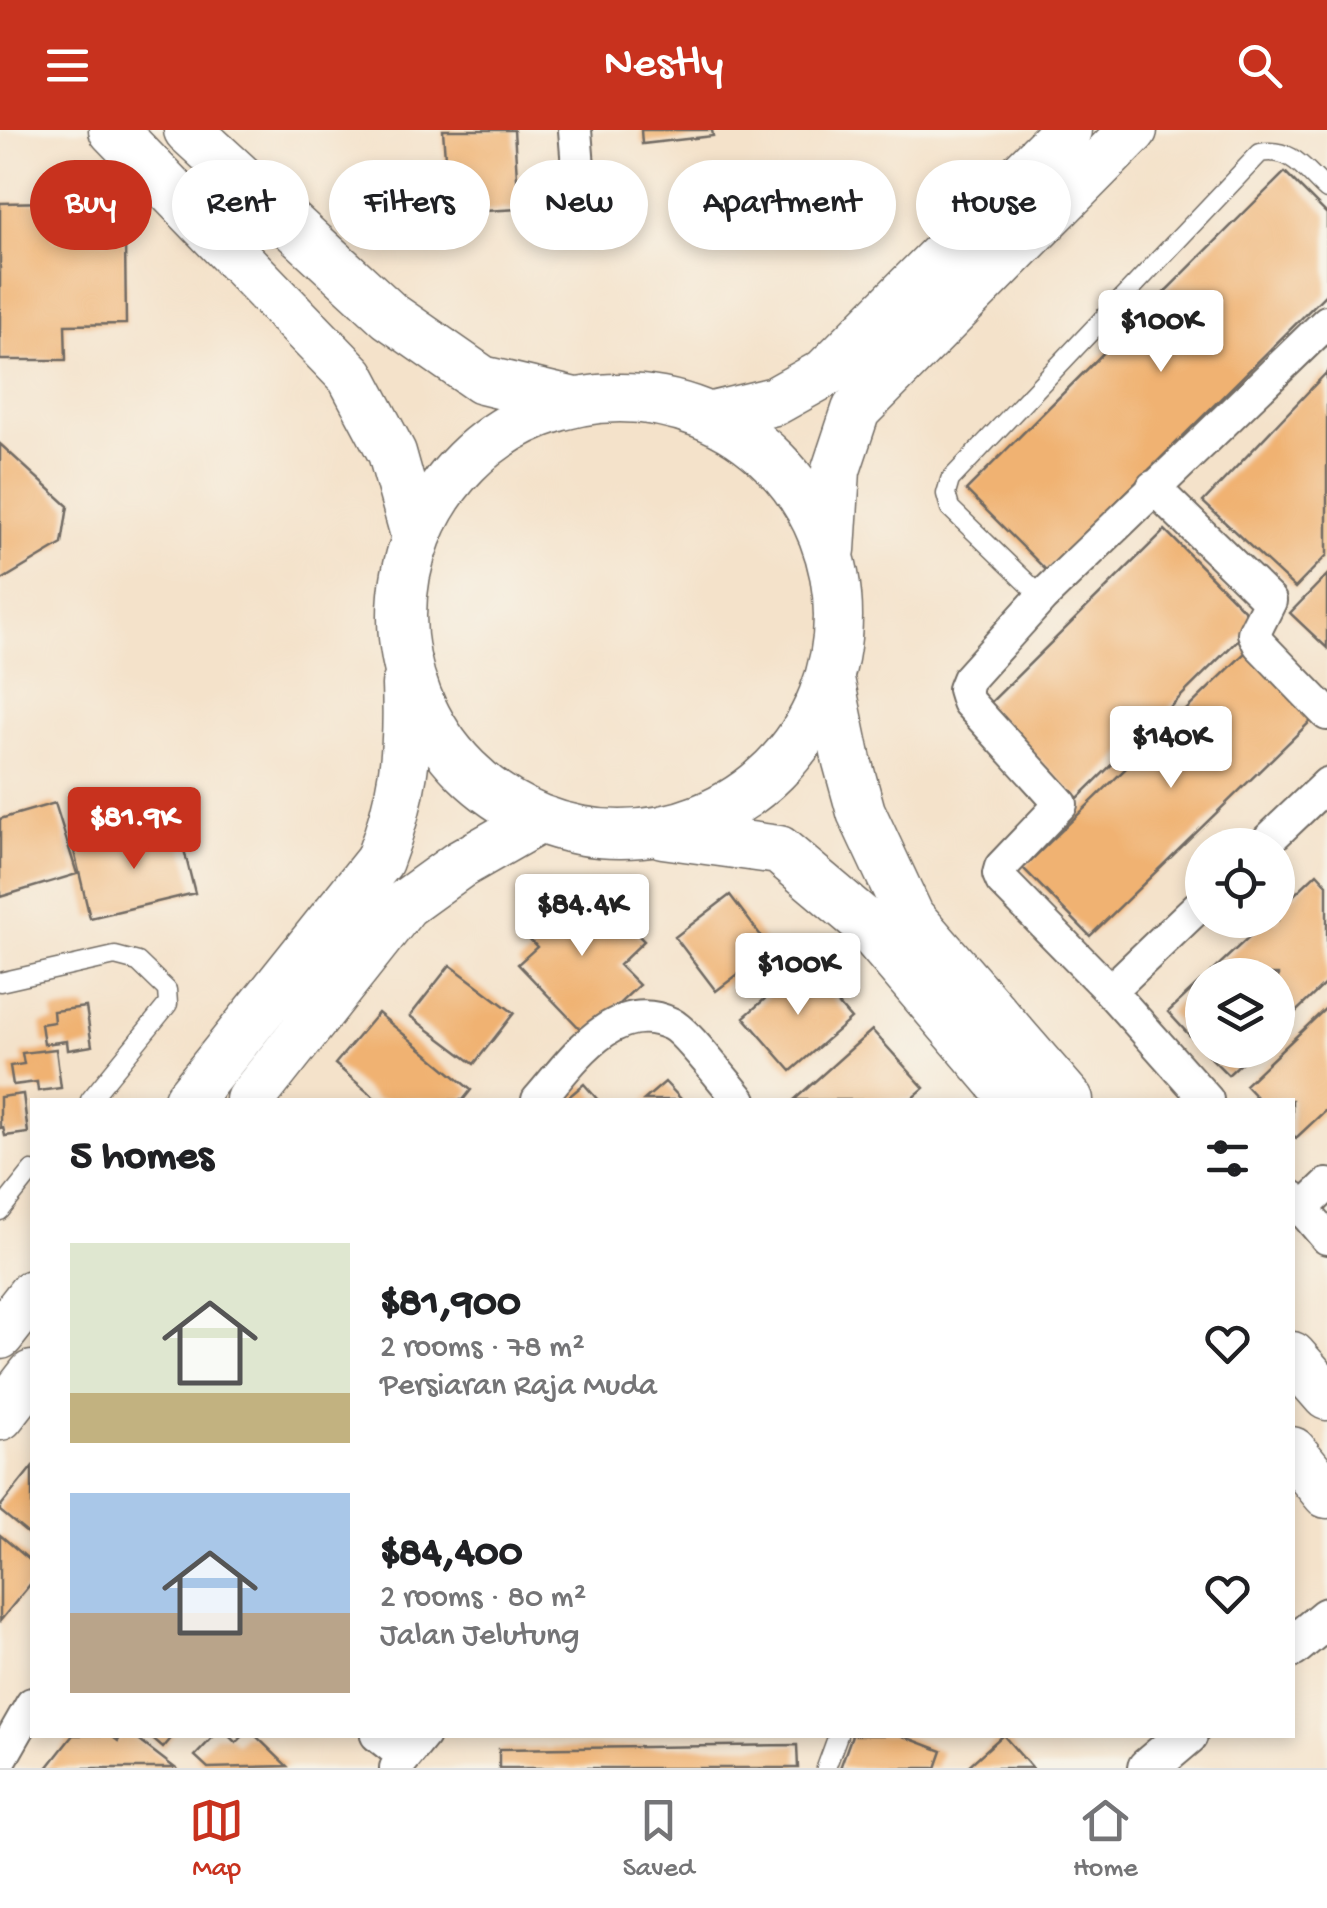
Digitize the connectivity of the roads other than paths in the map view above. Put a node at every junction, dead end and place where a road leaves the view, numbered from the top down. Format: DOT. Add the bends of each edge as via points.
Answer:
graph roads {
  1 [pos="113,130"];
  2 [pos="188,130"];
  3 [pos="575,130"];
  4 [pos="1067,130"];
  5 [pos="1133,130"];
  6 [pos="577,160"];
  7 [pos="1327,190"];
  8 [pos="1327,322"];
  9 [pos="575,402"];
  10 [pos="712,416"];
  11 [pos="1152,487"];
  12 [pos="415,536"];
  13 [pos="831,550"];
  14 [pos="1042,596"];
  15 [pos="404,659"];
  16 [pos="831,684"];
  17 [pos="1327,714"];
  18 [pos="1327,784"];
  19 [pos="538,820"];
  20 [pos="1281,828"];
  21 [pos="656,833"];
  22 [pos="1185,919"];
  23 [pos="0,982"];
  24 [pos="1110,991"];
  25 [pos="1008,1097"];
  26 [pos="92,1098"];
  27 [pos="190,1098"];
  28 [pos="252,1098"];
  29 [pos="540,1098"];
  30 [pos="738,1098"];
  31 [pos="1067,1098"];
  32 [pos="1204,1098"];
  33 [pos="30,1174"];
  34 [pos="1327,1185"];
  35 [pos="1298,1203"];
  36 [pos="0,1211"];
  37 [pos="1327,1238"];
  38 [pos="30,1297"];
  39 [pos="0,1335"];
  40 [pos="1295,1359"];
  41 [pos="30,1378"];
  42 [pos="1327,1396"];
  43 [pos="0,1416"];
  44 [pos="1295,1454"];
  45 [pos="1327,1494"];
  46 [pos="1327,1618"];
  47 [pos="1295,1645"];
  48 [pos="30,1708"];
  49 [pos="382,1738"];
  50 [pos="837,1738"];
  51 [pos="1183,1738"];
  52 [pos="408,1753"];
  53 [pos="0,1760"];
  54 [pos="826,1768"];
  55 [pos="1148,1768"];
  1 -- 12 [label="main road" via="351,376 392,453"];
  2 -- 9 [label="main road" via="406,327 482,380"];
  3 -- 6 [label="street"];
  4 -- 10 [label="main road" via="825,374 776,401"];
  5 -- 13 [label="main road" via="856,410 836,470"];
  7 -- 14 [label="lane" via="1290,156 1260,153 950,480 950,508"];
  8 -- 11 [label="street"];
  9 -- 10 [label="main road" via="645,398"];
  9 -- 12 [label="main road" via="508,428 452,474"];
  10 -- 13 [label="main road" via="786,470"];
  11 -- 14 [label="street"];
  11 -- 17 [label="street" via="1270,601 1254,633 1259,644"];
  12 -- 15 [label="main road" via="401,596"];
  13 -- 16 [label="main road" via="842,617"];
  14 -- 24 [label="street" via="964,689 968,702 1061,804 1001,867 1002,882"];
  15 -- 19 [label="main road" via="430,726 476,782"];
  15 -- 27 [label="main road" via="406,764 398,814 379,861"];
  16 -- 21 [label="main road" via="793,754 732,806"];
  16 -- 31 [label="main road" via="862,812 910,917"];
  18 -- 20 [label="street"];
  19 -- 21 [label="main road" via="596,834"];
  19 -- 28 [label="main road" via="405,904"];
  21 -- 25 [label="main road" via="779,850 860,919"];
  22 -- 24 [label="street"];
  23 -- 26 [label="lane" via="115,956 138,962 167,990 168,1004"];
  24 -- 32 [label="street"];
  29 -- 30 [label="street" via="594,1037 630,1020 652,1019 674,1025"];
  33 -- 36 [label="lane"];
  34 -- 35 [label="street"];
  35 -- 37 [label="street"];
  38 -- 39 [label="main road"];
  40 -- 42 [label="main road"];
  41 -- 43 [label="main road"];
  44 -- 45 [label="main road"];
  46 -- 47 [label="street"];
  48 -- 53 [label="street"];
  49 -- 52 [label="street"];
  50 -- 54 [label="lane"];
  51 -- 55 [label="street"];
}
